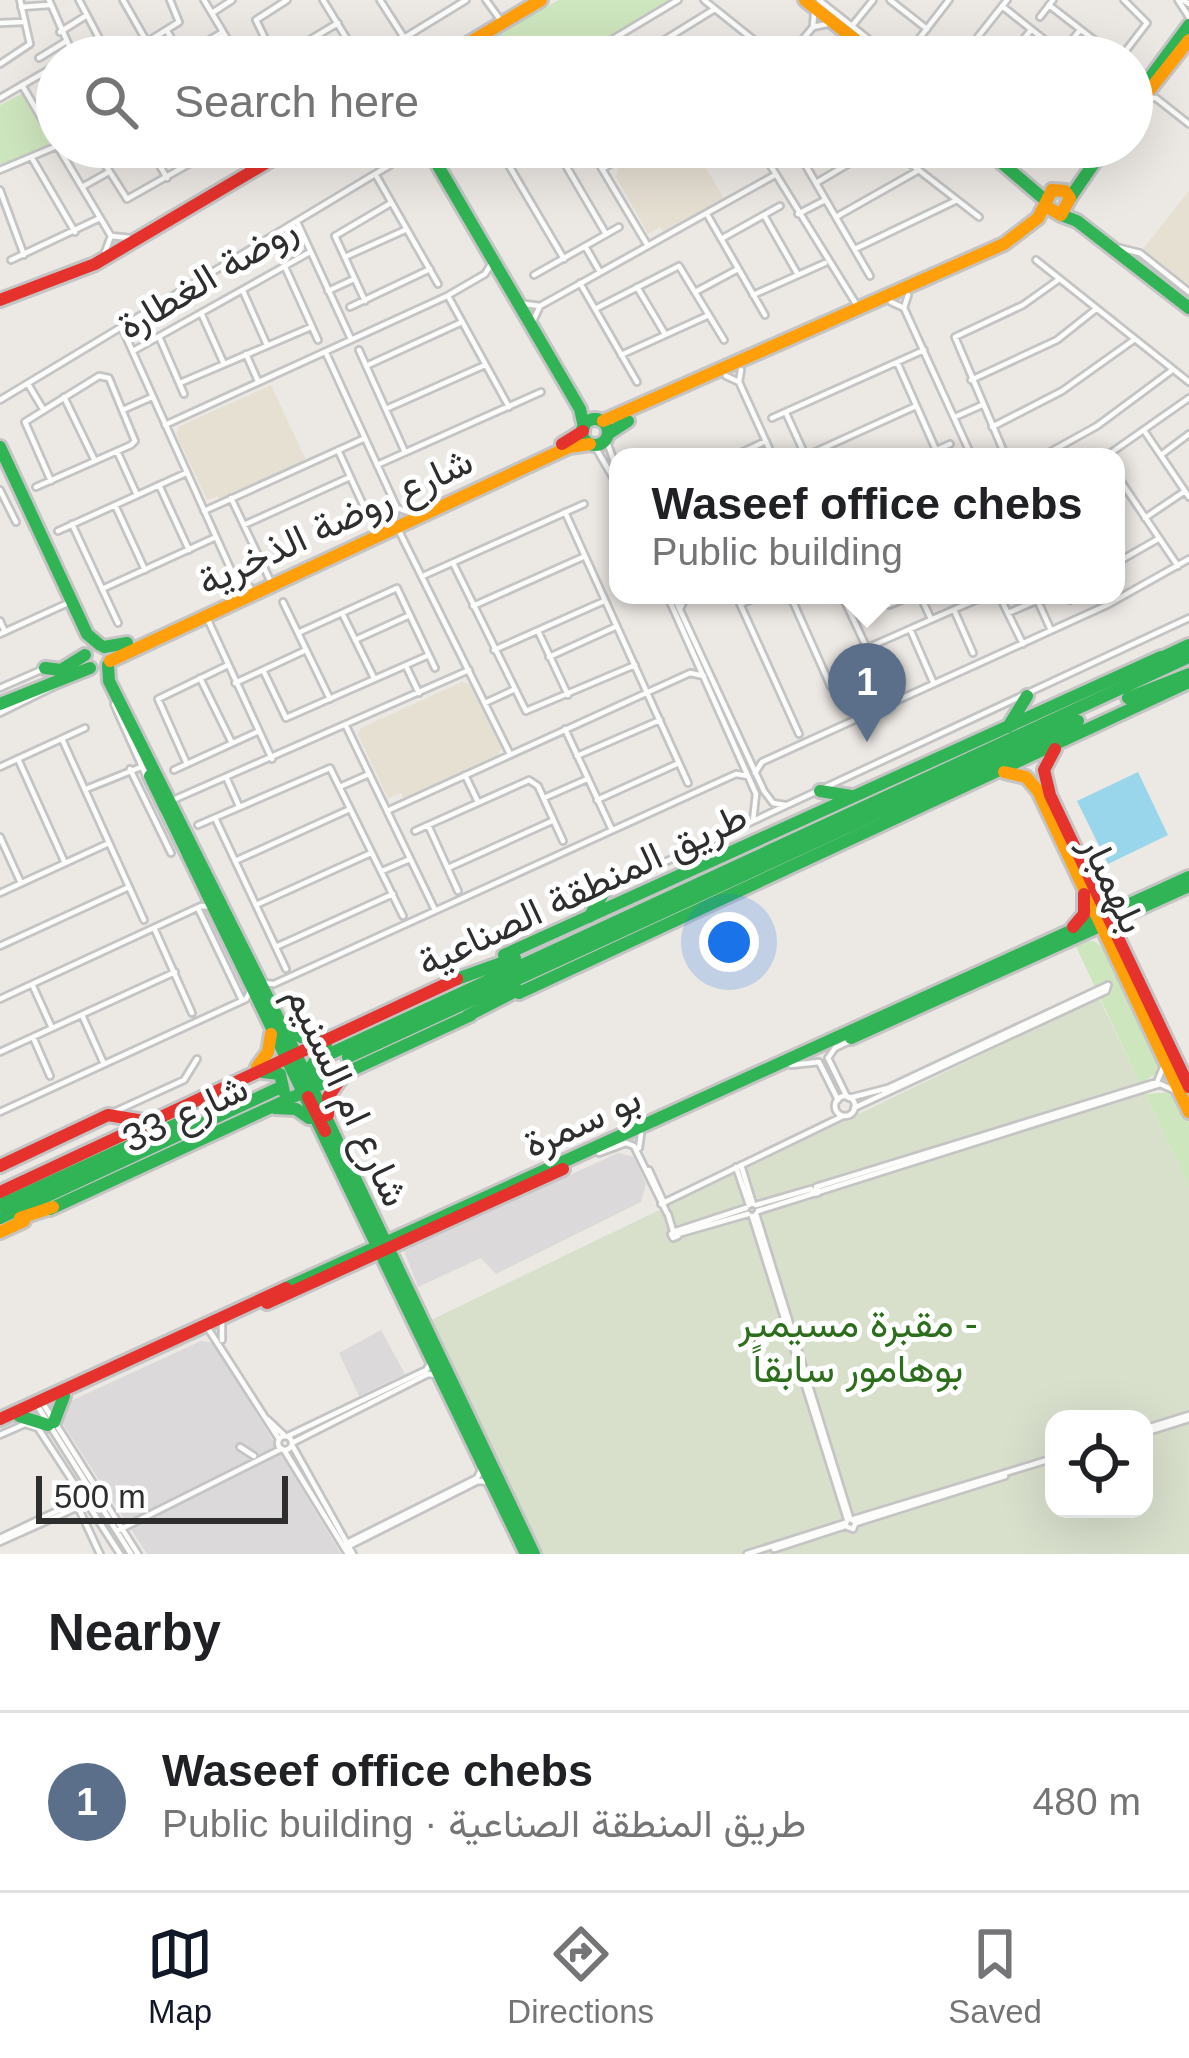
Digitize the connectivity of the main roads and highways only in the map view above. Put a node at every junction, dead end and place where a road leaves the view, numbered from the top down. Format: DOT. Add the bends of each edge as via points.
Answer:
graph roads {
  1 [pos="530,0"];
  2 [pos="541,0"];
  3 [pos="801,0"];
  4 [pos="818,16"];
  5 [pos="1189,21"];
  6 [pos="469,36"];
  7 [pos="480,36"];
  8 [pos="845,36"];
  9 [pos="846,36"];
  10 [pos="1189,40"];
  11 [pos="1153,84"];
  12 [pos="1153,86"];
  13 [pos="247,168"];
  14 [pos="257,168"];
  15 [pos="439,168"];
  16 [pos="440,168"];
  17 [pos="1014,168"];
  18 [pos="1084,168"];
  19 [pos="1057,202"];
  20 [pos="0,297"];
  21 [pos="1189,300"];
  22 [pos="595,432"];
  23 [pos="0,447"];
  24 [pos="0,461"];
  25 [pos="401,520"];
  26 [pos="1189,643"];
  27 [pos="96,657"];
  28 [pos="1189,657"];
  29 [pos="45,668"];
  30 [pos="63,672"];
  31 [pos="1189,674"];
  32 [pos="1027,696"];
  33 [pos="0,701"];
  34 [pos="1004,730"];
  35 [pos="1064,741"];
  36 [pos="937,761"];
  37 [pos="995,773"];
  38 [pos="820,791"];
  39 [pos="1044,793"];
  40 [pos="862,794"];
  41 [pos="845,816"];
  42 [pos="1054,827"];
  43 [pos="1189,880"];
  44 [pos="1089,888"];
  45 [pos="606,889"];
  46 [pos="1140,903"];
  47 [pos="1104,920"];
  48 [pos="585,921"];
  49 [pos="1071,934"];
  50 [pos="580,937"];
  51 [pos="229,938"];
  52 [pos="1119,951"];
  53 [pos="577,952"];
  54 [pos="1013,963"];
  55 [pos="457,979"];
  56 [pos="258,994"];
  57 [pos="1154,1012"];
  58 [pos="467,1016"];
  59 [pos="276,1026"];
  60 [pos="332,1037"];
  61 [pos="290,1056"];
  62 [pos="242,1076"];
  63 [pos="343,1076"];
  64 [pos="1185,1090"];
  65 [pos="306,1092"];
  66 [pos="262,1111"];
  67 [pos="1189,1112"];
  68 [pos="149,1120"];
  69 [pos="313,1122"];
  70 [pos="326,1135"];
  71 [pos="0,1166"];
  72 [pos="353,1173"];
  73 [pos="2,1192"];
  74 [pos="353,1203"];
  75 [pos="470,1204"];
  76 [pos="0,1205"];
  77 [pos="374,1220"];
  78 [pos="444,1220"];
  79 [pos="0,1225"];
  80 [pos="382,1248"];
  81 [pos="355,1255"];
  82 [pos="387,1270"];
  83 [pos="402,1278"];
  84 [pos="320,1280"];
  85 [pos="288,1294"];
  86 [pos="425,1326"];
  87 [pos="64,1396"];
  88 [pos="39,1403"];
  89 [pos="19,1416"];
  90 [pos="0,1422"];
  91 [pos="530,1554"];
  1 -- 6 [label="main road"];
  2 -- 7 [label="main road"];
  3 -- 4 [label="main road"];
  3 -- 9 [label="main road"];
  4 -- 8 [label="main road"];
  5 -- 11 [label="main road"];
  10 -- 12 [label="main road"];
  13 -- 20 [label="main road" via="105,252"];
  14 -- 20 [label="main road" via="95,264"];
  15 -- 22 [label="main road"];
  16 -- 22 [label="main road" via="533,310"];
  17 -- 19 [label="main road"];
  18 -- 19 [label="main road, شارع روضة الذخرية"];
  19 -- 21 [label="main road"];
  19 -- 21 [label="main road"];
  19 -- 22 [label="main road, شارع روضة الذخرية" via="1004,244"];
  19 -- 22 [label="main road, شارع روضة الذخرية" via="1006,249"];
  22 -- 25 [label="main road, شارع روضة الذخرية"];
  23 -- 27 [label="main road, شارع ام السنيم"];
  24 -- 27 [label="main road, شارع ام السنيم"];
  25 -- 27 [label="main road, شارع روضة الذخرية" via="266,573"];
  25 -- 27 [label="main road, شارع روضة الذخرية" via="208,618"];
  26 -- 34 [label="main road, طريق المنطقة الصناعية"];
  27 -- 30 [label="main road, شارع روضة الذخرية"];
  27 -- 51 [label="main road, شارع ام السنيم" via="205,904"];
  27 -- 56 [label="main road, شارع ام السنيم"];
  28 -- 41 [label="main road, طريق المنطقة الصناعية"];
  29 -- 30 [label="main road"];
  30 -- 33 [label="main road, شارع روضة الذخرية"];
  31 -- 35 [label="main road, طريق المنطقة الصناعية"];
  31 -- 53 [label="main road, طريق المنطقة الصناعية"];
  32 -- 34 [label="main road"];
  34 -- 36 [label="main road, طريق المنطقة الصناعية"];
  35 -- 37 [label="main road, طريق المنطقة الصناعية"];
  35 -- 39 [label="main road, بلهمبار" via="1046,764"];
  36 -- 40 [label="main road, طريق المنطقة الصناعية"];
  36 -- 41 [label="main road"];
  37 -- 39 [label="main road" via="1021,775"];
  37 -- 58 [label="main road, طريق المنطقة الصناعية"];
  38 -- 40 [label="main road"];
  39 -- 42 [label="main road, بلهمبار"];
  39 -- 44 [label="main road, بلهمبار"];
  40 -- 48 [label="main road, طريق المنطقة الصناعية"];
  41 -- 50 [label="main road, طريق المنطقة الصناعية"];
  42 -- 44 [label="main road, بلهمبار"];
  42 -- 47 [label="main road"];
  43 -- 46 [label="main road, بو سمرة"];
  43 -- 47 [label="main road"];
  44 -- 46 [label="main road" via="1115,902"];
  44 -- 47 [label="main road, بلهمبار"];
  44 -- 49 [label="main road"];
  45 -- 48 [label="main road"];
  46 -- 47 [label="main road, بو سمرة"];
  46 -- 52 [label="main road"];
  47 -- 49 [label="main road, بو سمرة"];
  47 -- 52 [label="main road, بلهمبار"];
  47 -- 54 [label="main road"];
  47 -- 57 [label="main road"];
  48 -- 55 [label="main road, طريق المنطقة الصناعية"];
  49 -- 52 [label="main road"];
  49 -- 54 [label="main road, بو سمرة"];
  49 -- 75 [label="main road, بو سمرة"];
  50 -- 53 [label="main road, طريق المنطقة الصناعية" via="325,1062"];
  50 -- 55 [label="main road"];
  51 -- 56 [label="main road, شارع ام السنيم"];
  51 -- 61 [label="main road"];
  52 -- 57 [label="main road, بلهمبار"];
  52 -- 64 [label="main road, بلهمبار"];
  53 -- 58 [label="main road"];
  54 -- 78 [label="main road, بو سمرة"];
  55 -- 60 [label="main road, طريق المنطقة الصناعية"];
  56 -- 59 [label="main road, شارع ام السنيم"];
  57 -- 64 [label="main road, بلهمبار"];
  58 -- 63 [label="main road, طريق المنطقة الصناعية"];
  59 -- 60 [label="main road"];
  59 -- 61 [label="main road, شارع ام السنيم"];
  59 -- 62 [label="main road" via="266,1056"];
  60 -- 61 [label="main road, طريق المنطقة الصناعية"];
  60 -- 63 [label="main road" via="312,1069 323,1078"];
  61 -- 62 [label="main road, طريق المنطقة الصناعية"];
  61 -- 65 [label="main road, شارع ام السنيم"];
  62 -- 66 [label="main road" via="270,1071 284,1078 282,1094"];
  62 -- 68 [label="main road, طريق المنطقة الصناعية"];
  63 -- 65 [label="main road, شارع 33"];
  63 -- 70 [label="main road" via="327,1102"];
  64 -- 67 [label="main road, بلهمبار"];
  65 -- 66 [label="main road, شارع 33"];
  65 -- 69 [label="main road, شارع ام السنيم"];
  65 -- 70 [label="main road, شارع ام السنيم"];
  65 -- 72 [label="main road"];
  66 -- 69 [label="main road" via="290,1108"];
  66 -- 79 [label="main road, شارع 33"];
  68 -- 71 [label="main road" via="108,1115"];
  68 -- 73 [label="main road, طريق المنطقة الصناعية"];
  69 -- 70 [label="main road, شارع ام السنيم"];
  70 -- 72 [label="main road, شارع ام السنيم"];
  70 -- 74 [label="main road, شارع ام السنيم"];
  70 -- 80 [label="main road"];
  72 -- 77 [label="main road, شارع ام السنيم"];
  74 -- 80 [label="main road, شارع ام السنيم"];
  74 -- 81 [label="main road" via="366,1236"];
  75 -- 78 [label="main road, بو سمرة"];
  75 -- 80 [label="main road"];
  76 -- 79 [label="main road, شارع 33" via="279,1083"];
  77 -- 78 [label="main road" via="391,1234"];
  77 -- 80 [label="main road, شارع ام السنيم"];
  78 -- 80 [label="main road, بو سمرة"];
  78 -- 83 [label="main road" via="400,1249"];
  80 -- 81 [label="main road, بو سمرة"];
  80 -- 82 [label="main road, شارع ام السنيم"];
  80 -- 83 [label="main road, شارع ام السنيم"];
  80 -- 84 [label="main road, بو سمرة"];
  80 -- 85 [label="main road"];
  80 -- 86 [label="main road"];
  81 -- 88 [label="main road, بو سمرة"];
  82 -- 84 [label="main road" via="367,1262"];
  82 -- 91 [label="main road, شارع ام السنيم"];
  83 -- 86 [label="main road, شارع ام السنيم"];
  84 -- 85 [label="main road, بو سمرة"];
  85 -- 87 [label="main road, بو سمرة"];
  86 -- 91 [label="main road, شارع ام السنيم"];
  87 -- 88 [label="main road, بو سمرة"];
  87 -- 89 [label="main road" via="51,1423"];
  88 -- 89 [label="main road, بو سمرة"];
  88 -- 90 [label="main road, بو سمرة"];
  89 -- 90 [label="main road, بو سمرة"];
}
